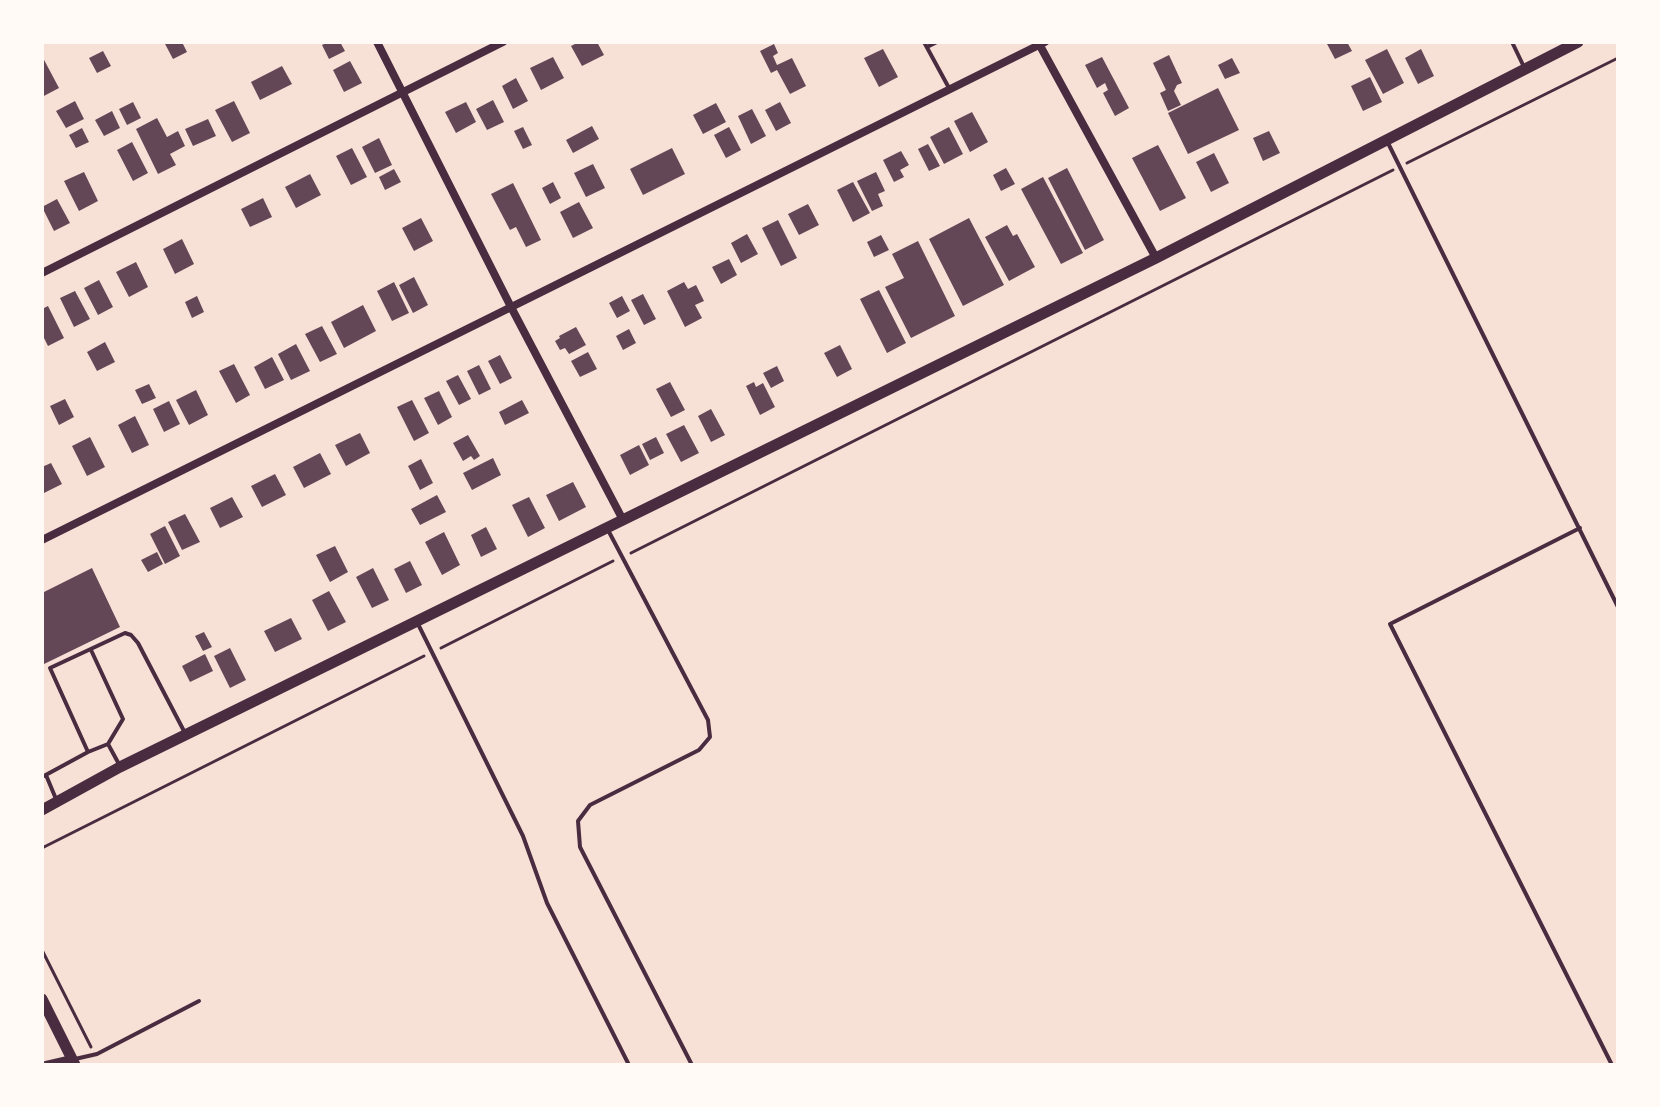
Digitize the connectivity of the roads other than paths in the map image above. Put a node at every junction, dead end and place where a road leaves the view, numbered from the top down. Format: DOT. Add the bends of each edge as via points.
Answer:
graph roads {
  1 [pos="377,42"];
  2 [pos="503,42"];
  3 [pos="937,42"];
  4 [pos="1512,42"];
  5 [pos="1041,43"];
  6 [pos="1569,44"];
  7 [pos="926,45"];
  8 [pos="1525,69"];
  9 [pos="949,88"];
  10 [pos="403,92"];
  11 [pos="1385,139"];
  12 [pos="1156,258"];
  13 [pos="42,273"];
  14 [pos="511,307"];
  15 [pos="623,520"];
  16 [pos="607,528"];
  17 [pos="1580,528"];
  18 [pos="42,540"];
  19 [pos="1618,607"];
  20 [pos="417,622"];
  21 [pos="90,649"];
  22 [pos="50,668"];
  23 [pos="42,669"];
  24 [pos="186,735"];
  25 [pos="108,744"];
  26 [pos="88,752"];
  27 [pos="120,767"];
  28 [pos="44,776"];
  29 [pos="58,803"];
  30 [pos="42,810"];
  31 [pos="42,999"];
  32 [pos="199,1001"];
  33 [pos="74,1062"];
  34 [pos="46,1065"];
  35 [pos="629,1065"];
  36 [pos="692,1065"];
  37 [pos="1612,1065"];
  1 -- 10 [label="street"];
  2 -- 10 [label="street"];
  3 -- 7 [label="lane"];
  4 -- 8 [label="lane"];
  5 -- 9 [label="street"];
  5 -- 12 [label="street"];
  6 -- 8 [label="street"];
  7 -- 9 [label="lane"];
  8 -- 11 [label="street"];
  9 -- 14 [label="street"];
  10 -- 13 [label="street"];
  10 -- 14 [label="street"];
  11 -- 12 [label="street"];
  11 -- 17 [label="lane"];
  12 -- 15 [label="street"];
  14 -- 15 [label="street"];
  14 -- 18 [label="street"];
  15 -- 16 [label="street"];
  16 -- 20 [label="street"];
  16 -- 36 [label="lane" via="708,720 710,737 699,750 590,805 578,821 580,847"];
  17 -- 19 [label="lane"];
  17 -- 37 [label="lane" via="1390,624"];
  20 -- 24 [label="street"];
  20 -- 35 [label="lane" via="523,836 547,903"];
  21 -- 22 [label="lane"];
  21 -- 24 [label="lane" via="131,635"];
  21 -- 25 [label="lane" via="123,719"];
  22 -- 23 [label="lane"];
  22 -- 26 [label="lane"];
  24 -- 27 [label="street"];
  25 -- 26 [label="lane"];
  25 -- 27 [label="lane"];
  26 -- 28 [label="lane"];
  27 -- 29 [label="street"];
  28 -- 29 [label="lane"];
  29 -- 30 [label="street"];
  31 -- 33 [label="street"];
  32 -- 33 [label="lane"];
  33 -- 34 [label="street"];
}
